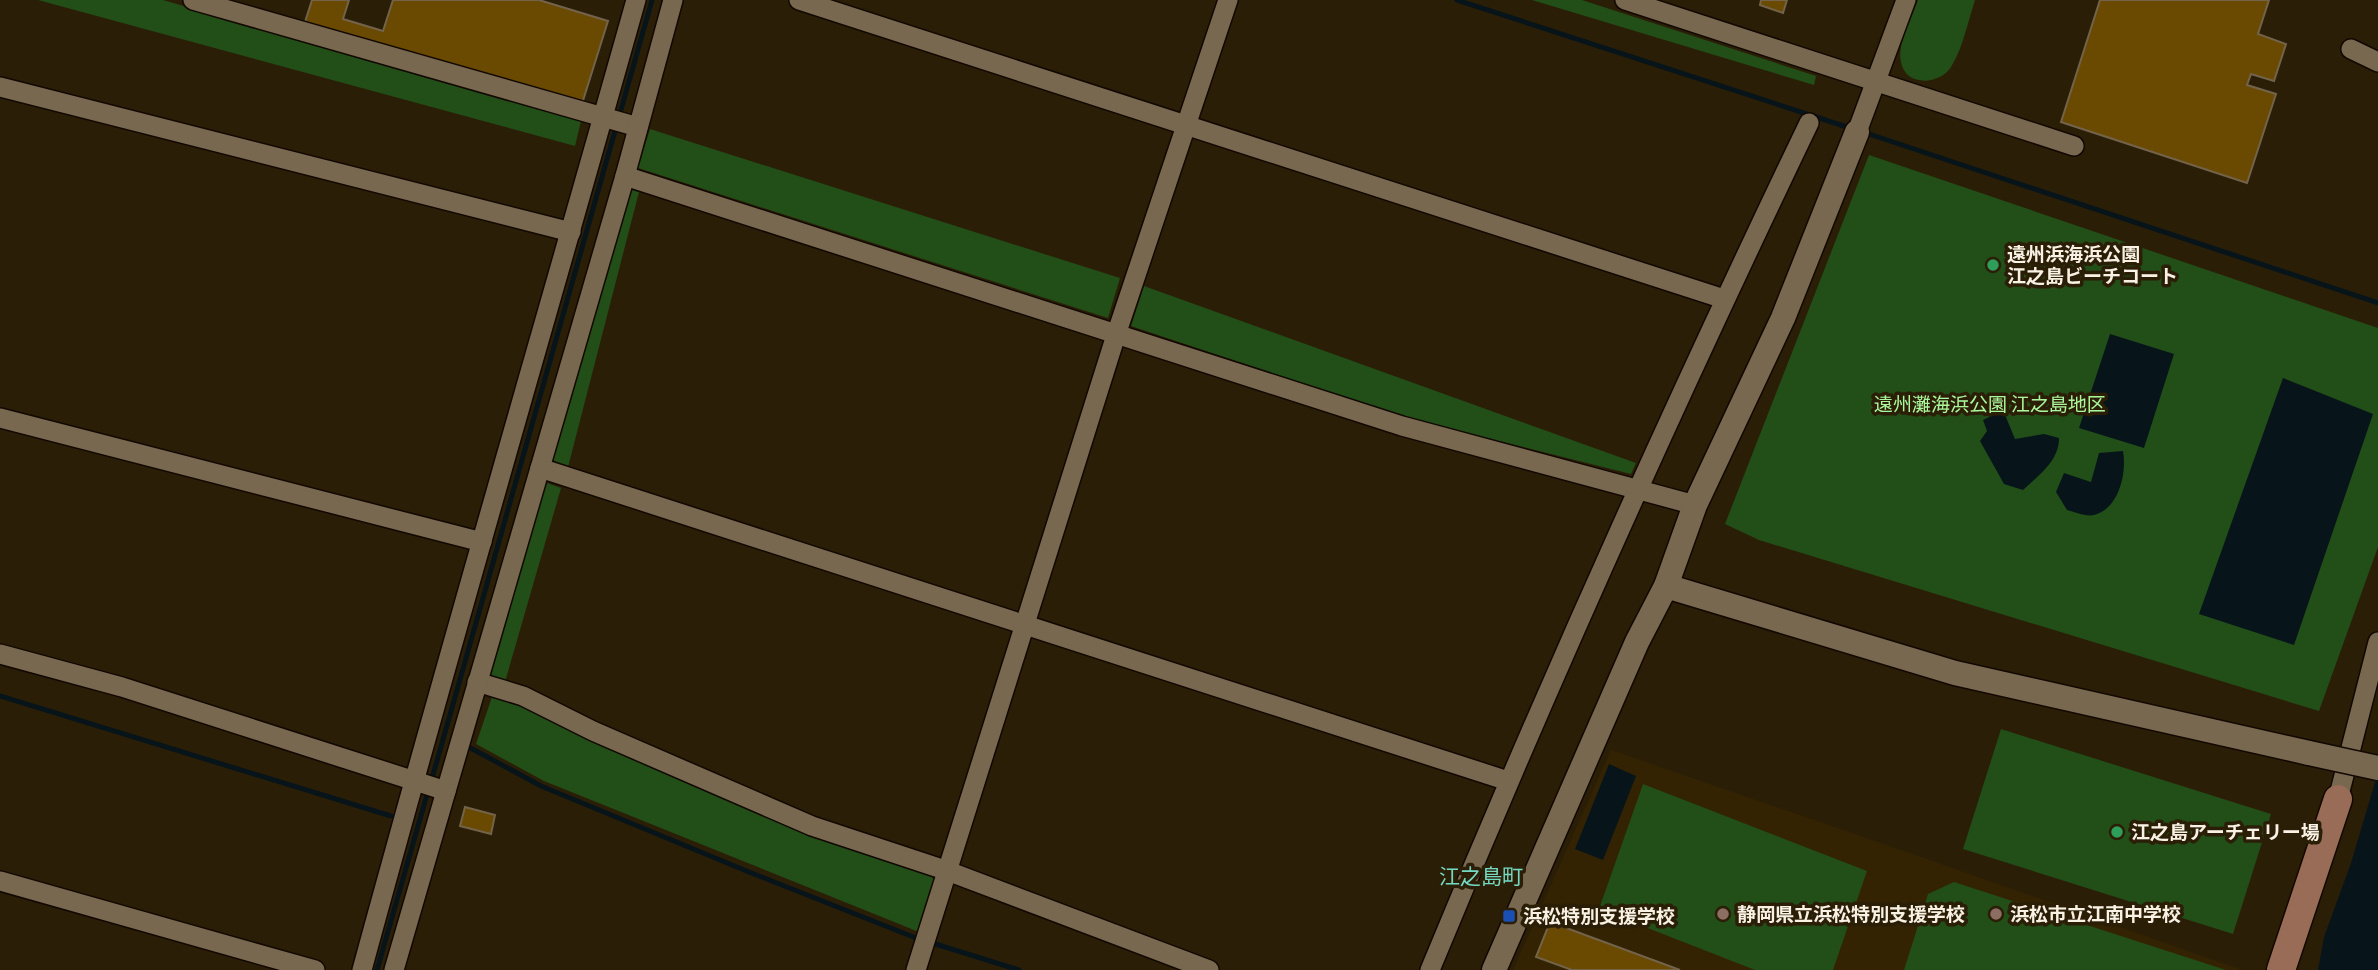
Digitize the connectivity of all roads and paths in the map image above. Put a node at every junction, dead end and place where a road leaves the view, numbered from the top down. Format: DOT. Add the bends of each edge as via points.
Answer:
graph roads {
  1 [pos="193,0"];
  2 [pos="636,0"];
  3 [pos="673,0"];
  4 [pos="799,0"];
  5 [pos="1228,0"];
  6 [pos="1625,0"];
  7 [pos="1906,0"];
  8 [pos="2351,49"];
  9 [pos="2378,62"];
  10 [pos="0,87"];
  11 [pos="1876,88"];
  12 [pos="603,117"];
  13 [pos="1809,123"];
  14 [pos="1186,124"];
  15 [pos="638,127"];
  16 [pos="1857,132"];
  17 [pos="2074,146"];
  18 [pos="625,176"];
  19 [pos="571,232"];
  20 [pos="1724,299"];
  21 [pos="1116,335"];
  22 [pos="0,418"];
  23 [pos="540,468"];
  24 [pos="1637,488"];
  25 [pos="1696,505"];
  26 [pos="482,542"];
  27 [pos="1666,586"];
  28 [pos="1026,626"];
  29 [pos="2378,642"];
  30 [pos="0,654"];
  31 [pos="477,682"];
  32 [pos="2378,768"];
  33 [pos="1508,781"];
  34 [pos="430,786"];
  35 [pos="2337,799"];
  36 [pos="945,870"];
  37 [pos="0,881"];
  38 [pos="315,970"];
  39 [pos="362,970"];
  40 [pos="394,970"];
  41 [pos="916,970"];
  42 [pos="1209,970"];
  43 [pos="1430,970"];
  44 [pos="1494,970"];
  45 [pos="2281,970"];
  1 -- 12 [label="street"];
  2 -- 12 [label="street"];
  3 -- 15 [label="street"];
  4 -- 14 [label="street"];
  5 -- 14 [label="street"];
  6 -- 11 [label="street"];
  7 -- 11 [label="street"];
  8 -- 9 [label="street"];
  10 -- 19 [label="street"];
  11 -- 16 [label="street"];
  11 -- 17 [label="street"];
  12 -- 15 [label="street"];
  12 -- 19 [label="street"];
  13 -- 20 [label="street"];
  14 -- 20 [label="street"];
  14 -- 21 [label="street"];
  15 -- 18 [label="street"];
  16 -- 25 [label="street" via="1783,318"];
  18 -- 21 [label="street"];
  18 -- 23 [label="street"];
  19 -- 26 [label="street"];
  20 -- 24 [label="street"];
  21 -- 24 [label="street" via="1402,426"];
  21 -- 28 [label="street"];
  22 -- 26 [label="street"];
  23 -- 28 [label="street"];
  23 -- 31 [label="street"];
  24 -- 25 [label="street"];
  24 -- 33 [label="street"];
  25 -- 27 [label="street"];
  26 -- 34 [label="street" via="450,644"];
  27 -- 32 [label="street, bridge" via="1955,673"];
  27 -- 44 [label="street" via="1637,642"];
  28 -- 33 [label="street"];
  28 -- 36 [label="street"];
  29 -- 35 [label="street"];
  30 -- 34 [label="street" via="122,687"];
  31 -- 34 [label="street"];
  31 -- 36 [label="street" via="521,695 812,826"];
  33 -- 43 [label="street"];
  34 -- 39 [label="street"];
  34 -- 40 [label="street"];
  35 -- 45 [label="main road"];
  36 -- 41 [label="street"];
  36 -- 42 [label="street"];
  37 -- 38 [label="street"];
}
